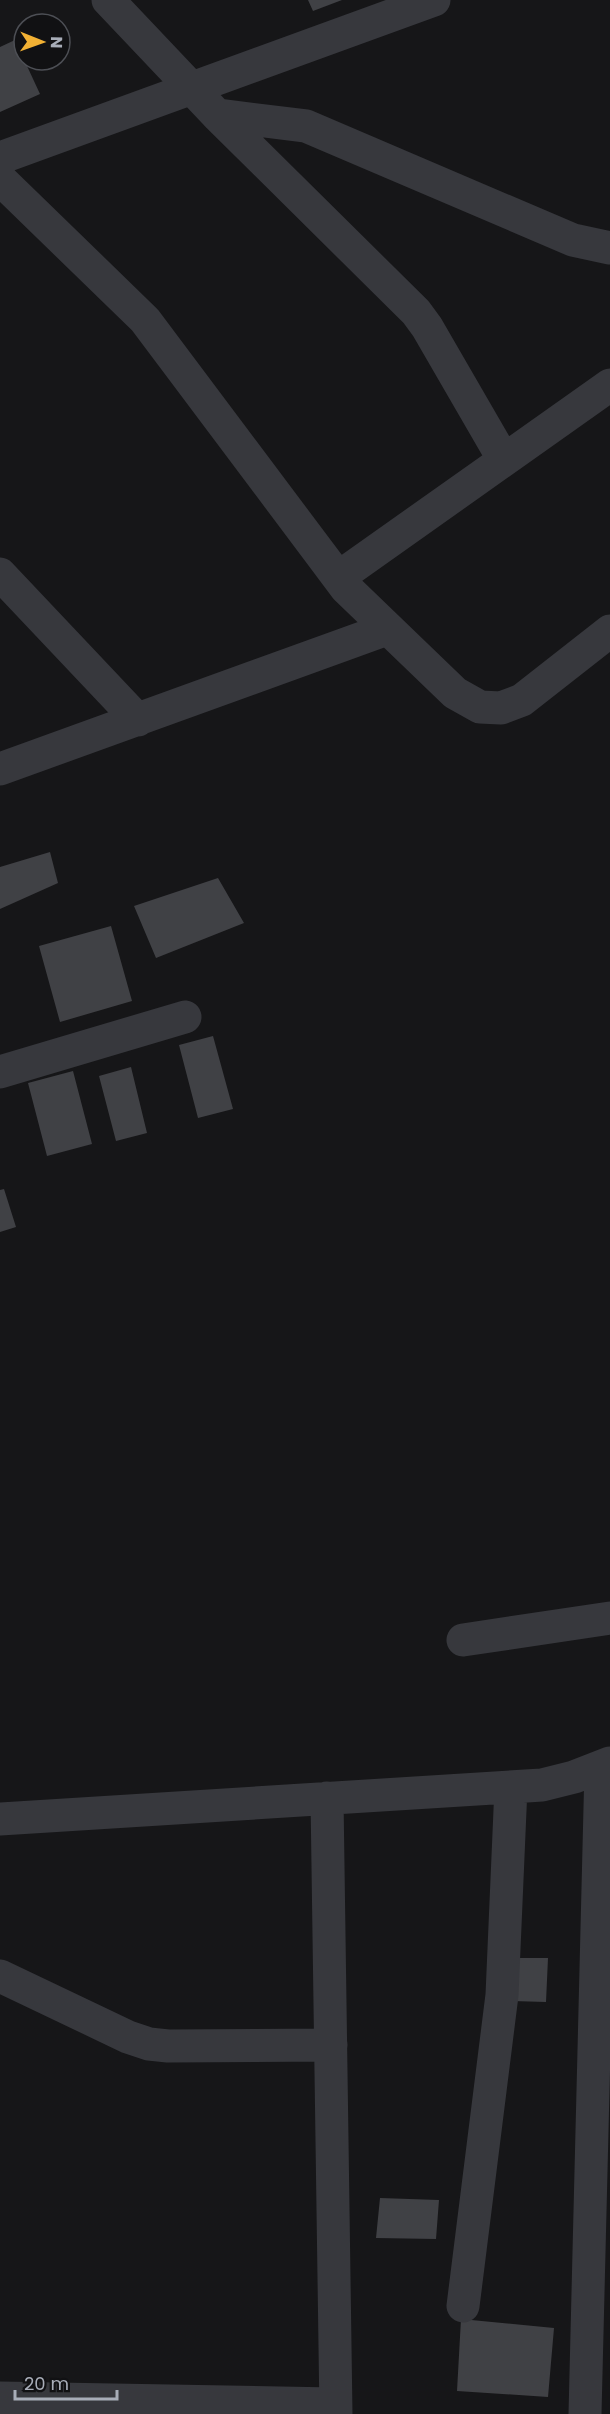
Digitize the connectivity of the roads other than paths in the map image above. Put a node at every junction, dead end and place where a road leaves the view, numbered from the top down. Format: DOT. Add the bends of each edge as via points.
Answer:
graph roads {
  1 [pos="108,0"];
  2 [pos="434,0"];
  3 [pos="191,88"];
  4 [pos="217,115"];
  5 [pos="0,158"];
  6 [pos="0,179"];
  7 [pos="610,248"];
  8 [pos="610,385"];
  9 [pos="504,460"];
  10 [pos="0,574"];
  11 [pos="339,577"];
  12 [pos="387,629"];
  13 [pos="610,631"];
  14 [pos="595,659"];
  15 [pos="138,720"];
  16 [pos="0,770"];
  17 [pos="185,1017"];
  18 [pos="0,1072"];
  19 [pos="610,1618"];
  20 [pos="463,1640"];
  21 [pos="606,1765"];
  22 [pos="511,1787"];
  23 [pos="327,1798"];
  24 [pos="0,1819"];
  25 [pos="0,1976"];
  26 [pos="331,2045"];
  27 [pos="463,2306"];
  28 [pos="0,2398"];
  29 [pos="336,2409"];
  30 [pos="585,2414"];
  1 -- 3 [label="street"];
  2 -- 3 [label="street"];
  3 -- 4 [label="street"];
  3 -- 5 [label="street"];
  4 -- 7 [label="street" via="306,126 563,236"];
  4 -- 9 [label="street" via="416,312"];
  6 -- 11 [label="street" via="145,320"];
  8 -- 9 [label="street"];
  9 -- 11 [label="street"];
  10 -- 15 [label="street"];
  11 -- 12 [label="street"];
  12 -- 14 [label="street" via="455,693 480,707 501,708 522,700"];
  12 -- 15 [label="street"];
  13 -- 14 [label="street"];
  15 -- 16 [label="street"];
  17 -- 18 [label="street"];
  19 -- 20 [label="street"];
  21 -- 22 [label="street" via="542,1785"];
  21 -- 30 [label="street"];
  22 -- 23 [label="street"];
  22 -- 27 [label="street" via="502,1995"];
  23 -- 24 [label="street"];
  23 -- 26 [label="street"];
  25 -- 26 [label="street" via="149,2044"];
  26 -- 29 [label="street"];
  28 -- 29 [label="street"];
}
